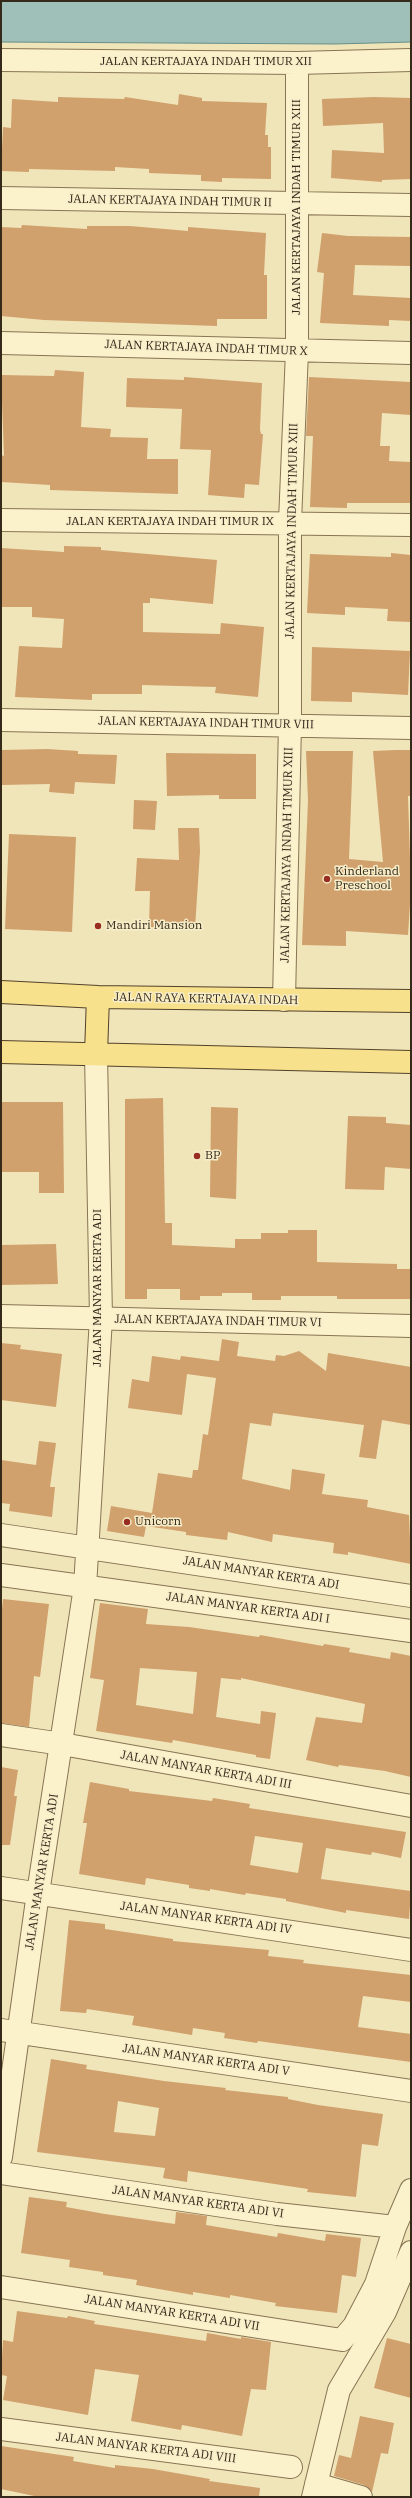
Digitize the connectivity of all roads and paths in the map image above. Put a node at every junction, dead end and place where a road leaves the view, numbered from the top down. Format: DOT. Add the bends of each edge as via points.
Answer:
graph roads {
  1 [pos="1,60"];
  2 [pos="411,60"];
  3 [pos="298,63"];
  4 [pos="1,198"];
  5 [pos="297,203"];
  6 [pos="411,206"];
  7 [pos="1,343"];
  8 [pos="297,351"];
  9 [pos="411,353"];
  10 [pos="1,520"];
  11 [pos="290,522"];
  12 [pos="411,525"];
  13 [pos="1,720"];
  14 [pos="290,724"];
  15 [pos="411,728"];
  16 [pos="1,992"];
  17 [pos="98,997"];
  18 [pos="284,1000"];
  19 [pos="411,1001"];
  20 [pos="1,1052"];
  21 [pos="96,1054"];
  22 [pos="411,1062"];
  23 [pos="1,1316"];
  24 [pos="101,1318"];
  25 [pos="411,1326"];
  26 [pos="1,1535"];
  27 [pos="86,1567"];
  28 [pos="1,1575"];
  29 [pos="411,1596"];
  30 [pos="411,1631"];
  31 [pos="1,1735"];
  32 [pos="62,1744"];
  33 [pos="411,1806"];
  34 [pos="1,1888"];
  35 [pos="38,1893"];
  36 [pos="411,1950"];
  37 [pos="9,2031"];
  38 [pos="411,2091"];
  39 [pos="1,2157"];
  40 [pos="1,2174"];
  41 [pos="411,2190"];
  42 [pos="395,2227"];
  43 [pos="411,2252"];
  44 [pos="1,2287"];
  45 [pos="1,2429"];
  46 [pos="291,2466"];
  47 [pos="315,2491"];
  48 [pos="361,2497"];
  1 -- 3 [label="street, JALAN KERTAJAYA INDAH TIMUR XII"];
  2 -- 3 [label="street, JALAN KERTAJAYA INDAH TIMUR XII"];
  3 -- 5 [label="street, JALAN KERTAJAYA INDAH TIMUR XIII"];
  4 -- 5 [label="street, JALAN KERTAJAYA INDAH TIMUR II"];
  5 -- 6 [label="street, JALAN KERTAJAYA INDAH TIMUR II"];
  5 -- 8 [label="street, JALAN KERTAJAYA INDAH TIMUR XIII"];
  7 -- 8 [label="street, JALAN KERTAJAYA INDAH TIMUR X"];
  8 -- 9 [label="street, JALAN KERTAJAYA INDAH TIMUR X"];
  8 -- 11 [label="street, JALAN KERTAJAYA INDAH TIMUR XIII"];
  10 -- 11 [label="street, JALAN KERTAJAYA INDAH TIMUR IX"];
  11 -- 12 [label="street, JALAN KERTAJAYA INDAH TIMUR IX"];
  11 -- 14 [label="street, JALAN KERTAJAYA INDAH TIMUR XIII"];
  13 -- 14 [label="street, JALAN KERTAJAYA INDAH TIMUR VIII"];
  14 -- 15 [label="street, JALAN KERTAJAYA INDAH TIMUR VIII"];
  14 -- 18 [label="street, JALAN KERTAJAYA INDAH TIMUR XIII"];
  16 -- 17 [label="main road, JALAN RAYA KERTAJAYA INDAH"];
  17 -- 18 [label="main road, JALAN RAYA KERTAJAYA INDAH"];
  17 -- 21 [label="main road"];
  18 -- 19 [label="main road, JALAN RAYA KERTAJAYA INDAH"];
  20 -- 21 [label="main road"];
  21 -- 22 [label="main road"];
  21 -- 24 [label="street, JALAN MANYAR KERTA ADI"];
  23 -- 24 [label="street, JALAN KERTAJAYA INDAH TIMUR VI"];
  24 -- 25 [label="street, JALAN KERTAJAYA INDAH TIMUR VI"];
  24 -- 27 [label="street, JALAN MANYAR KERTA ADI"];
  26 -- 27 [label="street, JALAN MANYAR KERTA ADI"];
  27 -- 28 [label="street, JALAN MANYAR KERTA ADI"];
  27 -- 29 [label="street, JALAN MANYAR KERTA ADI"];
  27 -- 30 [label="street, JALAN MANYAR KERTA ADI I"];
  27 -- 32 [label="street, JALAN MANYAR KERTA ADI"];
  31 -- 32 [label="street, JALAN MANYAR KERTA ADI III"];
  32 -- 33 [label="street, JALAN MANYAR KERTA ADI III"];
  32 -- 35 [label="street, JALAN MANYAR KERTA ADI"];
  34 -- 35 [label="street, JALAN MANYAR KERTA ADI IV"];
  35 -- 36 [label="street, JALAN MANYAR KERTA ADI IV"];
  35 -- 37 [label="street, JALAN MANYAR KERTA ADI"];
  37 -- 38 [label="street, JALAN MANYAR KERTA ADI V"];
  37 -- 39 [label="street, JALAN MANYAR KERTA ADI"];
  40 -- 42 [label="street, JALAN MANYAR KERTA ADI VI" via="277,2214"];
  41 -- 42 [label="street"];
  42 -- 44 [label="street, JALAN MANYAR KERTA ADI VII" via="376,2284 354,2326 342,2340"];
  43 -- 47 [label="street" via="385,2312 339,2390"];
  45 -- 46 [label="street, JALAN MANYAR KERTA ADI VIII"];
  47 -- 48 [label="street"];
}
